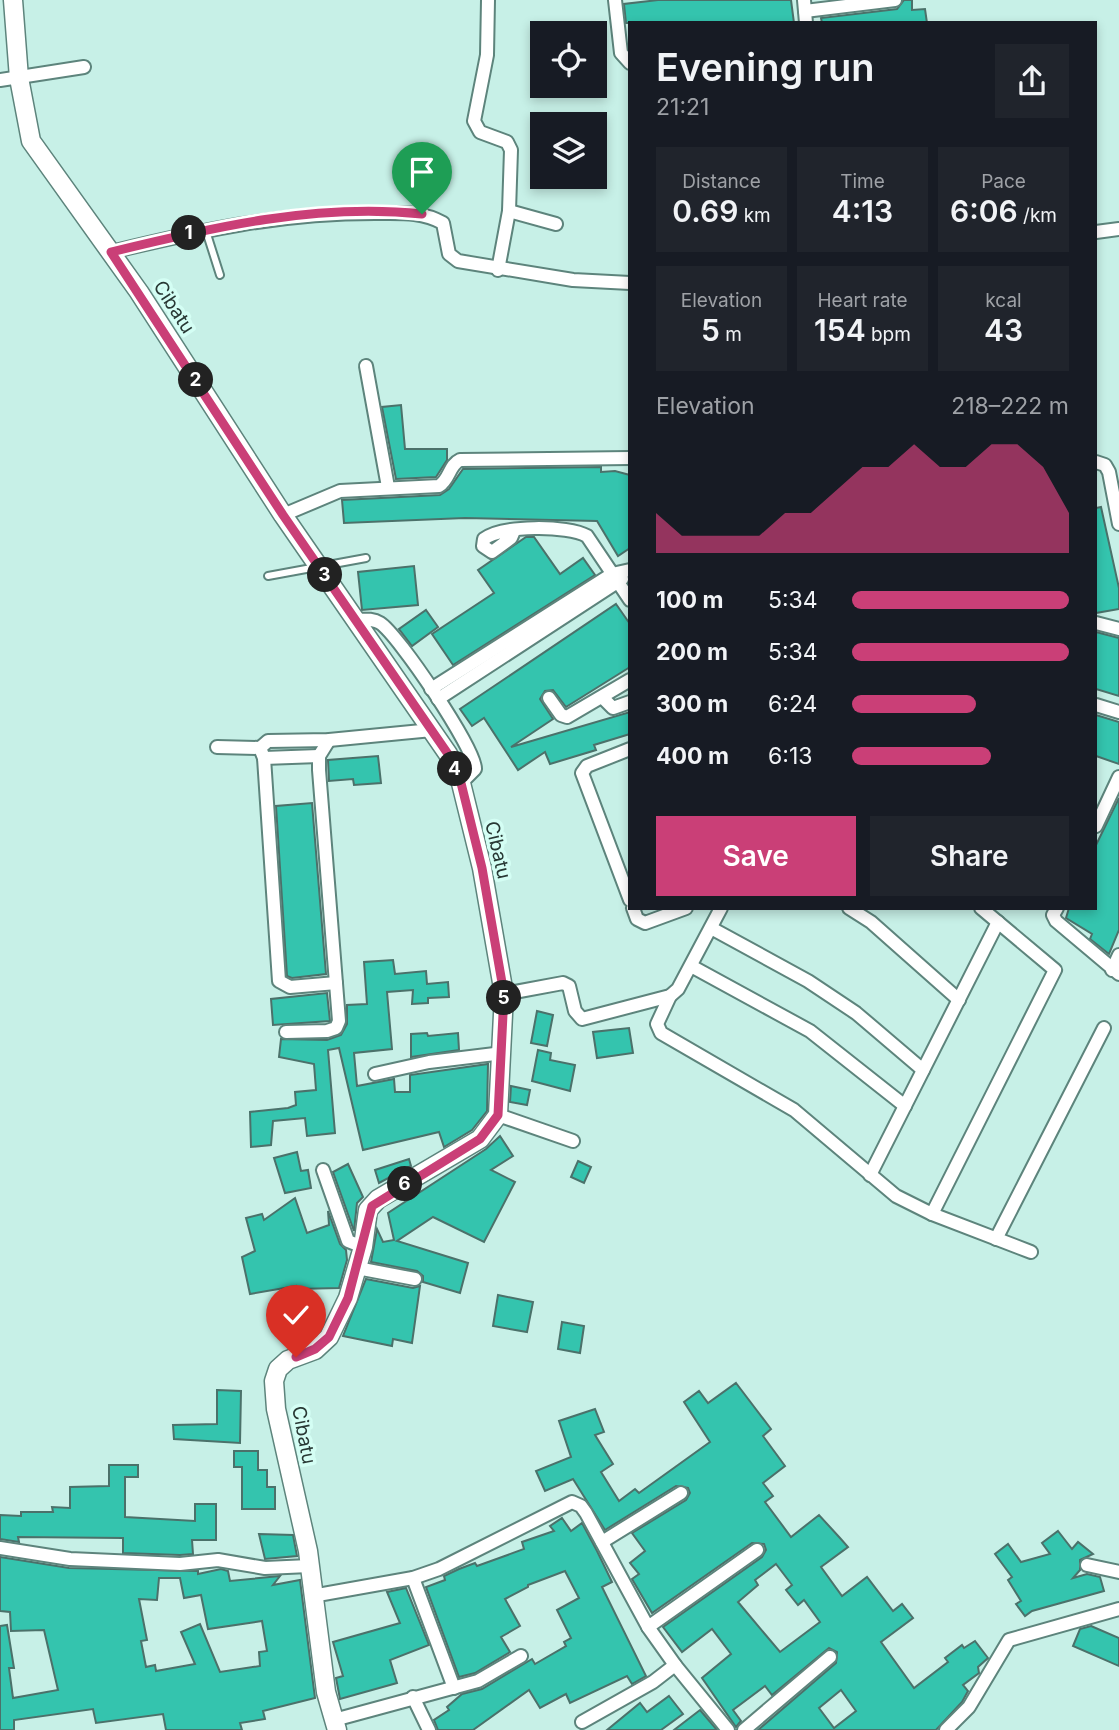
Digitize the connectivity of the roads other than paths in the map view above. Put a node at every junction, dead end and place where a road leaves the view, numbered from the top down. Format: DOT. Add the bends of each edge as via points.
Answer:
graph roads {
  1 [pos="13,0"];
  2 [pos="488,0"];
  3 [pos="615,0"];
  4 [pos="895,0"];
  5 [pos="805,11"];
  6 [pos="628,62"];
  7 [pos="84,68"];
  8 [pos="19,78"];
  9 [pos="0,80"];
  10 [pos="509,211"];
  11 [pos="556,224"];
  12 [pos="206,229"];
  13 [pos="1119,229"];
  14 [pos="1097,232"];
  15 [pos="111,252"];
  16 [pos="498,270"];
  17 [pos="220,275"];
  18 [pos="628,283"];
  19 [pos="366,366"];
  20 [pos="628,458"];
  21 [pos="1097,461"];
  22 [pos="388,487"];
  23 [pos="283,515"];
  24 [pos="1119,524"];
  25 [pos="514,531"];
  26 [pos="366,558"];
  27 [pos="318,565"];
  28 [pos="628,571"];
  29 [pos="268,576"];
  30 [pos="616,579"];
  31 [pos="628,597"];
  32 [pos="354,620"];
  33 [pos="1097,623"];
  34 [pos="1119,629"];
  35 [pos="628,681"];
  36 [pos="435,694"];
  37 [pos="602,697"];
  38 [pos="549,698"];
  39 [pos="628,703"];
  40 [pos="1097,705"];
  41 [pos="1119,712"];
  42 [pos="432,730"];
  43 [pos="330,740"];
  44 [pos="216,747"];
  45 [pos="628,750"];
  46 [pos="262,753"];
  47 [pos="319,756"];
  48 [pos="1119,777"];
  49 [pos="461,783"];
  50 [pos="1116,790"];
  51 [pos="1097,824"];
  52 [pos="628,895"];
  53 [pos="634,910"];
  54 [pos="681,910"];
  55 [pos="720,910"];
  56 [pos="852,910"];
  57 [pos="983,910"];
  58 [pos="1055,912"];
  59 [pos="998,922"];
  60 [pos="712,928"];
  61 [pos="1119,955"];
  62 [pos="691,966"];
  63 [pos="1116,972"];
  64 [pos="336,983"];
  65 [pos="504,994"];
  66 [pos="670,996"];
  67 [pos="959,1000"];
  68 [pos="1104,1028"];
  69 [pos="286,1032"];
  70 [pos="503,1053"];
  71 [pos="923,1070"];
  72 [pos="375,1074"];
  73 [pos="905,1106"];
  74 [pos="498,1115"];
  75 [pos="573,1141"];
  76 [pos="323,1170"];
  77 [pos="870,1175"];
  78 [pos="932,1214"];
  79 [pos="996,1239"];
  80 [pos="363,1247"];
  81 [pos="1031,1252"];
  82 [pos="357,1268"];
  83 [pos="415,1279"];
  84 [pos="681,1493"];
  85 [pos="603,1542"];
  86 [pos="0,1548"];
  87 [pos="757,1550"];
  88 [pos="1087,1565"];
  89 [pos="309,1566"];
  90 [pos="1119,1572"];
  91 [pos="413,1578"];
  92 [pos="312,1596"];
  93 [pos="1119,1609"];
  94 [pos="648,1627"];
  95 [pos="521,1656"];
  96 [pos="830,1657"];
  97 [pos="675,1665"];
  98 [pos="454,1688"];
  99 [pos="413,1697"];
  100 [pos="582,1722"];
  101 [pos="335,1725"];
  102 [pos="429,1730"];
  103 [pos="728,1730"];
  104 [pos="744,1730"];
  105 [pos="946,1730"];
  1 -- 8 [label="street, Cibatu"];
  2 -- 10 [label="street" via="488,55 474,125 510,146"];
  3 -- 6 [label="street" via="621,53"];
  4 -- 5 [label="street"];
  7 -- 8 [label="street"];
  8 -- 9 [label="street"];
  8 -- 15 [label="street, Cibatu" via="32,141"];
  10 -- 11 [label="street"];
  10 -- 16 [label="street"];
  12 -- 15 [label="street"];
  12 -- 16 [label="street" via="333,214 422,214 443,223 453,259"];
  12 -- 17 [label="lane"];
  13 -- 14 [label="street"];
  15 -- 23 [label="street, Cibatu"];
  16 -- 18 [label="street"];
  19 -- 22 [label="street"];
  20 -- 22 [label="street" via="460,460 439,486"];
  21 -- 24 [label="street" via="1109,472"];
  22 -- 23 [label="street" via="340,491"];
  23 -- 27 [label="street, Cibatu"];
  25 -- 30 [label="street" via="579,531"];
  26 -- 27 [label="lane"];
  27 -- 29 [label="lane"];
  27 -- 32 [label="street, Cibatu"];
  28 -- 30 [label="street"];
  30 -- 31 [label="street"];
  30 -- 36 [label="street"];
  32 -- 36 [label="street" via="370,619 385,627"];
  32 -- 42 [label="street, Cibatu"];
  33 -- 34 [label="street"];
  35 -- 37 [label="street"];
  36 -- 49 [label="street" via="473,754 475,769"];
  37 -- 38 [label="street" via="564,717"];
  37 -- 39 [label="street" via="613,708"];
  40 -- 41 [label="street"];
  42 -- 43 [label="street"];
  42 -- 49 [label="street, Cibatu"];
  43 -- 46 [label="street" via="268,741"];
  43 -- 47 [label="street"];
  44 -- 46 [label="street"];
  45 -- 52 [label="street" via="587,766 582,773"];
  46 -- 47 [label="street"];
  46 -- 64 [label="street" via="279,981 290,987"];
  47 -- 64 [label="street"];
  48 -- 50 [label="street"];
  49 -- 65 [label="street, Cibatu" via="482,868"];
  50 -- 51 [label="street"];
  53 -- 54 [label="street" via="645,923"];
  55 -- 60 [label="street"];
  56 -- 67 [label="street"];
  57 -- 59 [label="street"];
  58 -- 63 [label="street" via="1056,921"];
  59 -- 67 [label="street"];
  59 -- 78 [label="street" via="1055,970"];
  60 -- 62 [label="street"];
  60 -- 71 [label="street" via="856,1013"];
  61 -- 63 [label="street"];
  62 -- 66 [label="street"];
  62 -- 73 [label="street" via="810,1031"];
  64 -- 69 [label="street" via="336,1028"];
  65 -- 66 [label="street" via="564,983 569,985 575,1012 582,1018"];
  65 -- 70 [label="street, Cibatu"];
  66 -- 77 [label="street" via="657,1024 661,1033 794,1110"];
  67 -- 71 [label="street"];
  68 -- 79 [label="street"];
  70 -- 72 [label="street"];
  70 -- 74 [label="street, Cibatu"];
  71 -- 73 [label="street"];
  73 -- 77 [label="street"];
  74 -- 75 [label="street"];
  74 -- 80 [label="street, Cibatu" via="480,1139 372,1206"];
  76 -- 80 [label="street" via="348,1241"];
  77 -- 78 [label="street" via="896,1196"];
  78 -- 79 [label="street"];
  79 -- 81 [label="street"];
  80 -- 82 [label="street, Cibatu"];
  82 -- 83 [label="street"];
  82 -- 89 [label="street, Cibatu" via="329,1337 315,1349 288,1360 274,1381"];
  84 -- 85 [label="street"];
  85 -- 91 [label="street" via="581,1506 572,1502"];
  85 -- 94 [label="street"];
  86 -- 89 [label="street" via="70,1559"];
  87 -- 94 [label="street"];
  88 -- 90 [label="street"];
  89 -- 92 [label="street, Cibatu"];
  91 -- 92 [label="street"];
  91 -- 98 [label="street"];
  92 -- 101 [label="street, Cibatu"];
  93 -- 105 [label="street" via="1009,1640 969,1707"];
  94 -- 97 [label="street"];
  95 -- 98 [label="street" via="478,1681"];
  96 -- 104 [label="street"];
  97 -- 100 [label="street"];
  97 -- 103 [label="street"];
  98 -- 99 [label="street"];
  99 -- 101 [label="street"];
  99 -- 102 [label="street"];
}
